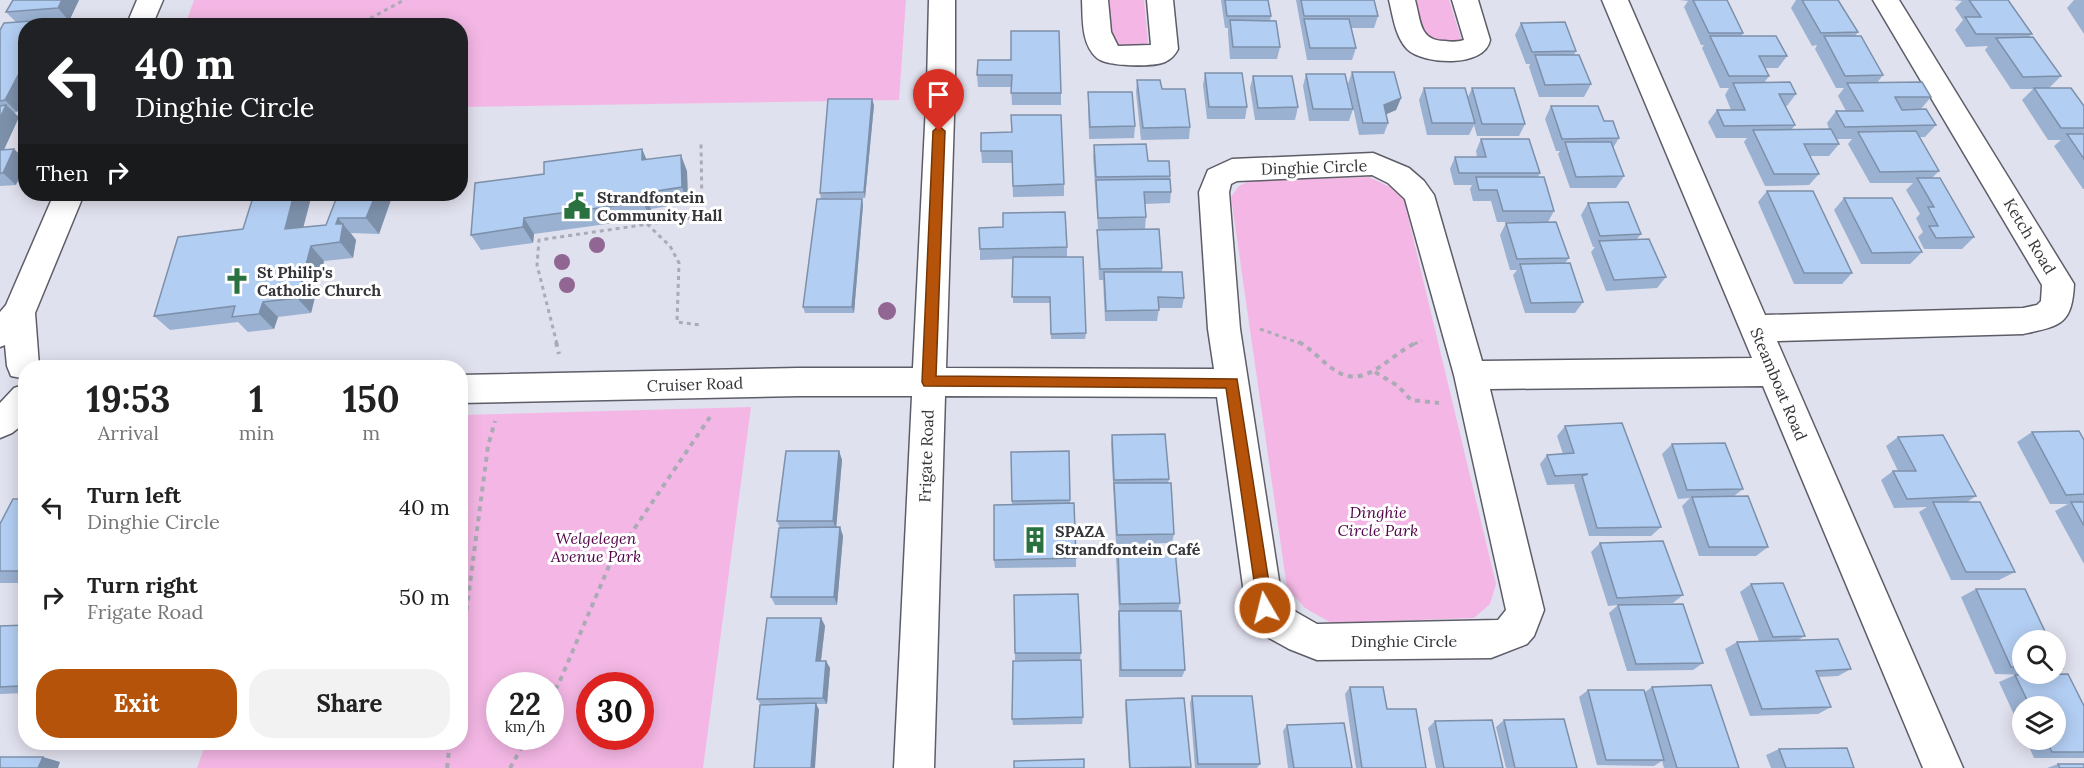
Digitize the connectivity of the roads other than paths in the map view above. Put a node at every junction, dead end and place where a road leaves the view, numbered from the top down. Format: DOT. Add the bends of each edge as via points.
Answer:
graph roads {
  1 [pos="150,0"];
  2 [pos="942,0"];
  3 [pos="1095,0"];
  4 [pos="1160,0"];
  5 [pos="1402,0"];
  6 [pos="1465,0"];
  7 [pos="1615,0"];
  8 [pos="1886,0"];
  9 [pos="142,18"];
  10 [pos="66,201"];
  11 [pos="9,324"];
  12 [pos="1755,328"];
  13 [pos="1774,372"];
  14 [pos="18,374"];
  15 [pos="929,382"];
  16 [pos="1232,383"];
  17 [pos="468,389"];
  18 [pos="1473,389"];
  19 [pos="0,423"];
  20 [pos="914,768"];
  21 [pos="1943,768"];
  1 -- 9 [label="street"];
  2 -- 15 [label="street, Frigate Road"];
  3 -- 4 [label="street" via="1102,50 1113,55 1156,55 1166,44"];
  5 -- 6 [label="street" via="1414,41 1424,50 1432,51 1465,51 1476,45"];
  7 -- 12 [label="street, Steamboat Road"];
  8 -- 12 [label="street, Ketch Road" via="2058,284 2056,306 2046,316 2023,321"];
  10 -- 11 [label="street"];
  11 -- 14 [label="street"];
  12 -- 13 [label="street, Steamboat Road"];
  13 -- 18 [label="street"];
  13 -- 21 [label="street, Steamboat Road"];
  14 -- 19 [label="street" via="17,409"];
  15 -- 16 [label="street"];
  15 -- 17 [label="street, Cruiser Road"];
  15 -- 20 [label="street, Frigate Road"];
  16 -- 18 [label="street, Dinghie Circle" via="1214,192 1218,178 1232,170 1373,164 1394,170 1419,195"];
  16 -- 18 [label="street, Dinghie Circle" via="1265,608 1279,625 1317,642 1491,640 1509,636 1522,624 1525,610"];
}
